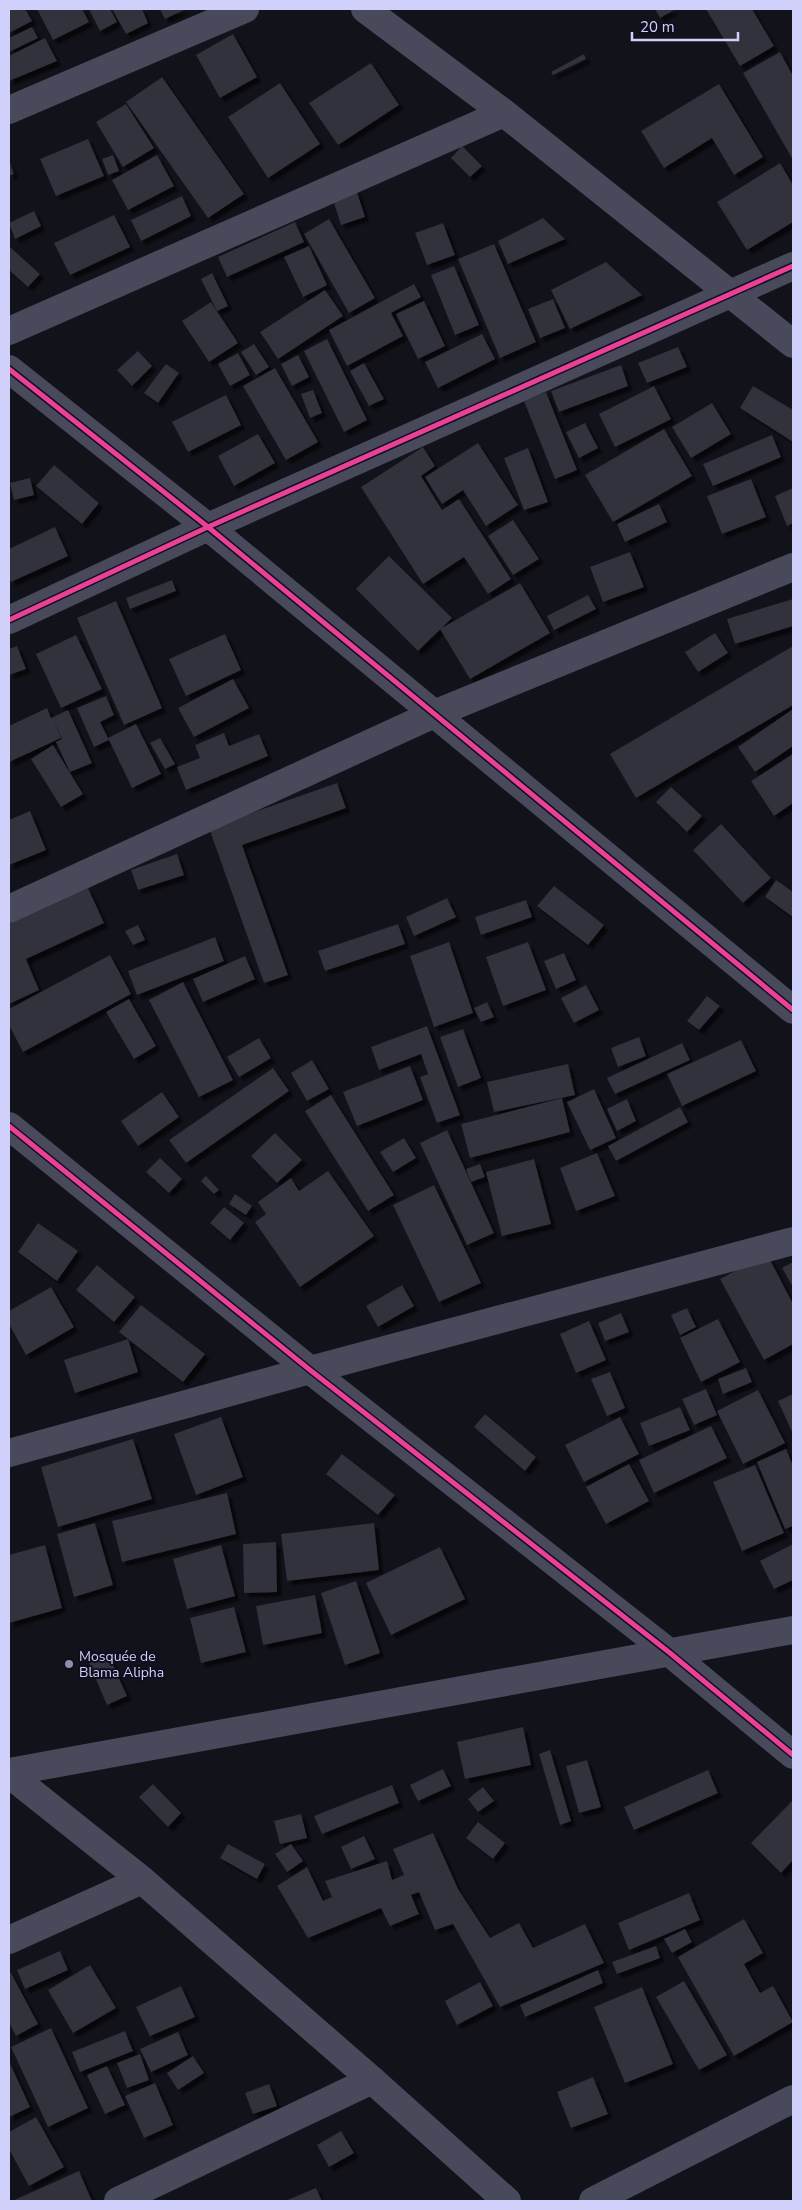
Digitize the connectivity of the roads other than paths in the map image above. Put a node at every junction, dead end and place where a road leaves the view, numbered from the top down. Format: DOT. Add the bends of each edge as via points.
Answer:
graph roads {
  1 [pos="245,9"];
  2 [pos="365,9"];
  3 [pos="9,110"];
  4 [pos="504,113"];
  5 [pos="793,266"];
  6 [pos="732,294"];
  7 [pos="9,331"];
  8 [pos="793,344"];
  9 [pos="9,370"];
  10 [pos="208,527"];
  11 [pos="793,567"];
  12 [pos="9,620"];
  13 [pos="434,714"];
  14 [pos="9,909"];
  15 [pos="793,1010"];
  16 [pos="9,1126"];
  17 [pos="793,1241"];
  18 [pos="310,1370"];
  19 [pos="9,1454"];
  20 [pos="793,1630"];
  21 [pos="670,1653"];
  22 [pos="793,1755"];
  23 [pos="9,1773"];
  24 [pos="142,1880"];
  25 [pos="9,1940"];
  26 [pos="372,2080"];
  27 [pos="793,2099"];
  28 [pos="118,2201"];
  29 [pos="507,2201"];
  30 [pos="593,2201"];
  1 -- 3 [label="street"];
  2 -- 4 [label="street"];
  4 -- 6 [label="street"];
  4 -- 7 [label="street"];
  5 -- 6 [label="street"];
  6 -- 8 [label="street"];
  6 -- 10 [label="street"];
  9 -- 10 [label="street"];
  10 -- 12 [label="street"];
  10 -- 13 [label="street"];
  11 -- 13 [label="street"];
  13 -- 14 [label="street"];
  13 -- 15 [label="street"];
  16 -- 18 [label="street"];
  17 -- 18 [label="street"];
  18 -- 19 [label="street"];
  18 -- 21 [label="street"];
  20 -- 21 [label="street"];
  21 -- 22 [label="street"];
  21 -- 23 [label="street"];
  23 -- 24 [label="street"];
  24 -- 25 [label="street"];
  24 -- 26 [label="street"];
  26 -- 28 [label="street"];
  26 -- 29 [label="street"];
  27 -- 30 [label="street"];
}
